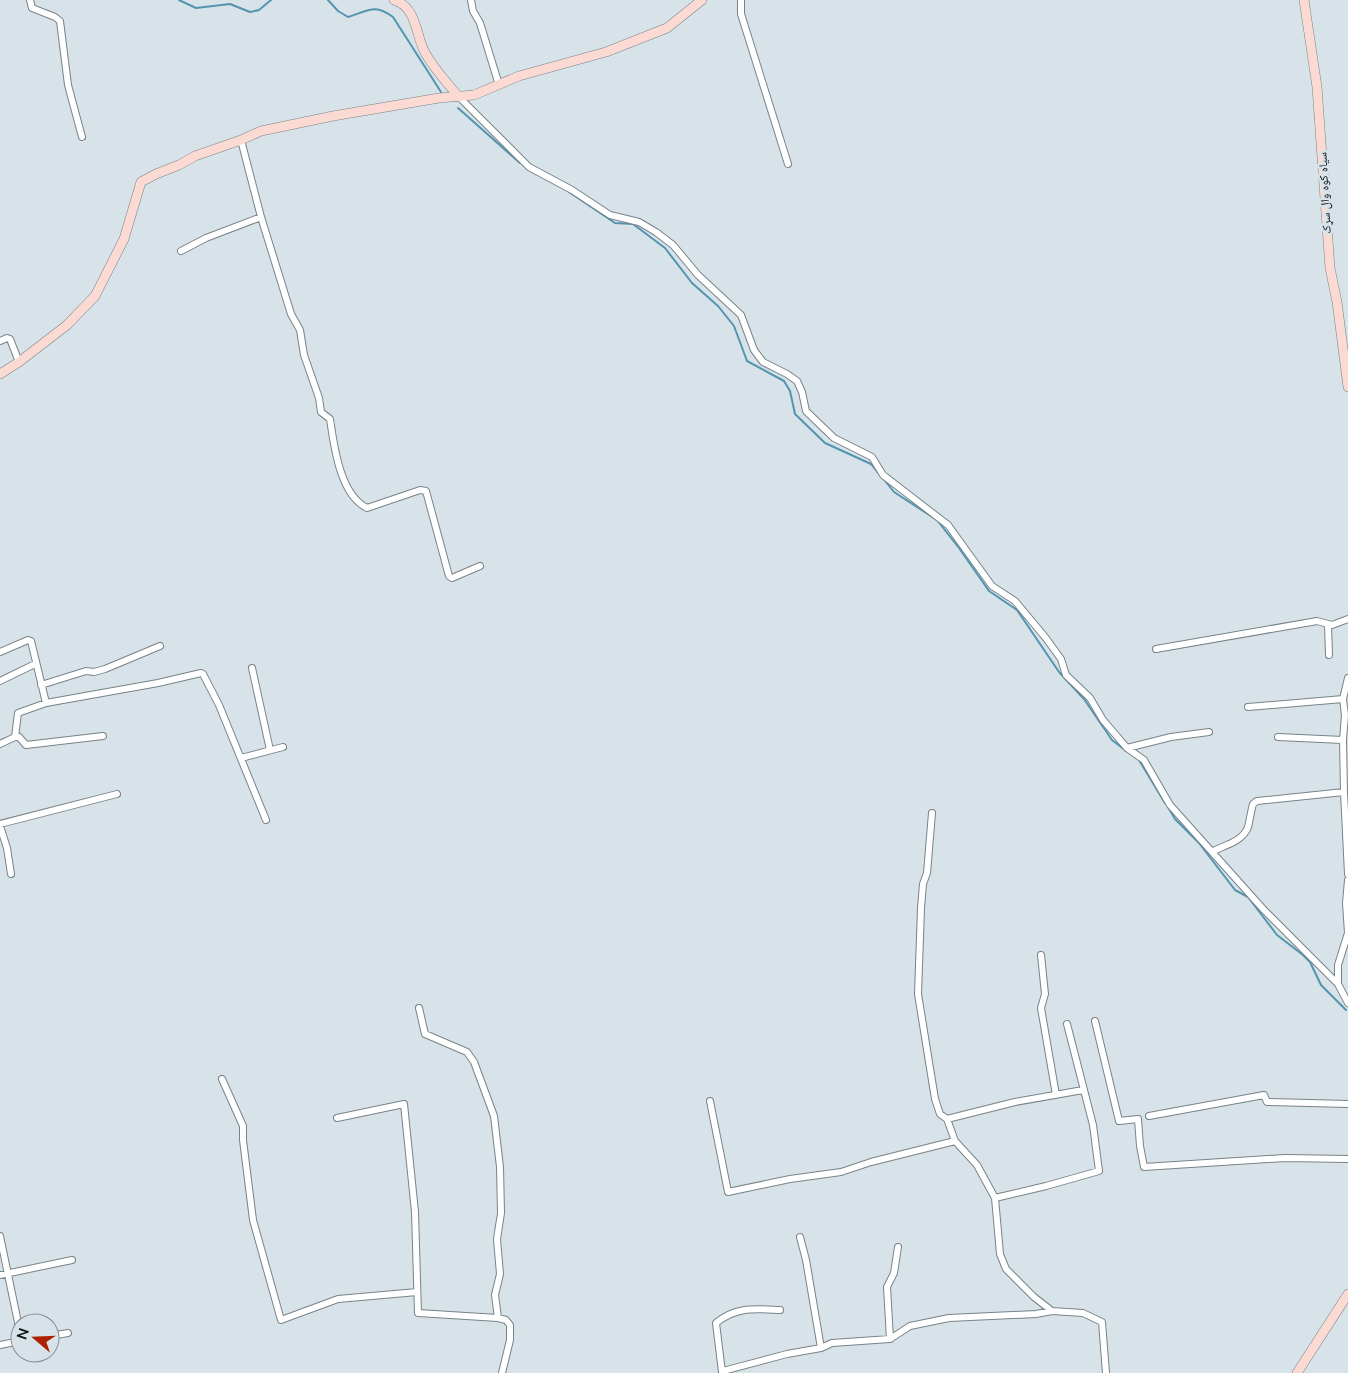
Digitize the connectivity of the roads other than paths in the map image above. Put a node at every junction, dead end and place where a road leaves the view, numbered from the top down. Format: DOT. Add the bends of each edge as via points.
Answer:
graph roads {
  1 [pos="30,0"];
  2 [pos="394,0"];
  3 [pos="471,0"];
  4 [pos="702,0"];
  5 [pos="741,0"];
  6 [pos="1304,0"];
  7 [pos="499,85"];
  8 [pos="459,98"];
  9 [pos="82,137"];
  10 [pos="241,140"];
  11 [pos="788,164"];
  12 [pos="261,217"];
  13 [pos="181,251"];
  14 [pos="0,341"];
  15 [pos="19,362"];
  16 [pos="0,374"];
  17 [pos="1348,386"];
  18 [pos="480,566"];
  19 [pos="1348,619"];
  20 [pos="1328,625"];
  21 [pos="160,646"];
  22 [pos="1156,649"];
  23 [pos="0,652"];
  24 [pos="1329,655"];
  25 [pos="35,664"];
  26 [pos="252,668"];
  27 [pos="1348,678"];
  28 [pos="0,681"];
  29 [pos="41,685"];
  30 [pos="1343,699"];
  31 [pos="46,703"];
  32 [pos="1248,707"];
  33 [pos="1209,732"];
  34 [pos="104,736"];
  35 [pos="14,737"];
  36 [pos="1278,737"];
  37 [pos="1343,740"];
  38 [pos="0,744"];
  39 [pos="283,747"];
  40 [pos="1127,748"];
  41 [pos="270,750"];
  42 [pos="241,758"];
  43 [pos="1344,792"];
  44 [pos="117,794"];
  45 [pos="932,813"];
  46 [pos="266,820"];
  47 [pos="0,825"];
  48 [pos="1213,850"];
  49 [pos="11,874"];
  50 [pos="1348,874"];
  51 [pos="1348,880"];
  52 [pos="1041,955"];
  53 [pos="1338,984"];
  54 [pos="1348,1004"];
  55 [pos="420,1008"];
  56 [pos="1095,1021"];
  57 [pos="1068,1024"];
  58 [pos="222,1079"];
  59 [pos="1083,1090"];
  60 [pos="1056,1095"];
  61 [pos="710,1101"];
  62 [pos="1348,1104"];
  63 [pos="1149,1116"];
  64 [pos="337,1118"];
  65 [pos="947,1119"];
  66 [pos="955,1141"];
  67 [pos="1348,1159"];
  68 [pos="995,1198"];
  69 [pos="0,1236"];
  70 [pos="800,1237"];
  71 [pos="898,1247"];
  72 [pos="72,1260"];
  73 [pos="8,1274"];
  74 [pos="0,1275"];
  75 [pos="417,1292"];
  76 [pos="1348,1294"];
  77 [pos="780,1310"];
  78 [pos="1052,1311"];
  79 [pos="16,1313"];
  80 [pos="498,1318"];
  81 [pos="68,1333"];
  82 [pos="60,1334"];
  83 [pos="890,1339"];
  84 [pos="821,1348"];
  85 [pos="722,1372"];
  86 [pos="502,1373"];
  87 [pos="1106,1373"];
  88 [pos="1297,1373"];
  1 -- 9 [label="street" via="32,8 60,21 68,85"];
  2 -- 8 [label="street" via="412,15 425,54"];
  3 -- 7 [label="street"];
  4 -- 7 [label="street" via="667,28 606,52 519,76"];
  5 -- 11 [label="street" via="741,14"];
  6 -- 17 [label="street, سیاه کوه وال سړک" via="1317,87 1330,268"];
  7 -- 8 [label="street"];
  8 -- 10 [label="street" via="439,98 333,116 260,131"];
  8 -- 40 [label="street" via="529,167 610,215 639,222 673,245 698,275 741,315 754,350 763,362 797,382 806,411 834,438 872,457 884,475 948,525 992,586 1015,601 1045,637 1061,659 1066,675 1090,698"];
  10 -- 12 [label="street"];
  10 -- 15 [label="street" via="195,156 141,182 124,239 95,296 67,326"];
  12 -- 13 [label="street"];
  12 -- 18 [label="street" via="291,314 300,330 321,412 330,420 343,481 352,496 367,508 420,490 426,491 449,576 452,578"];
  14 -- 15 [label="street" via="10,339"];
  15 -- 16 [label="street"];
  19 -- 20 [label="street"];
  20 -- 22 [label="street" via="1317,621"];
  20 -- 24 [label="street"];
  21 -- 29 [label="street" via="105,669 86,671"];
  23 -- 25 [label="street" via="29,640"];
  25 -- 28 [label="street"];
  25 -- 29 [label="street"];
  26 -- 41 [label="street"];
  27 -- 30 [label="street"];
  29 -- 31 [label="street"];
  30 -- 32 [label="street"];
  30 -- 37 [label="street"];
  31 -- 35 [label="street" via="18,713"];
  31 -- 42 [label="street" via="200,673 219,705"];
  33 -- 40 [label="street"];
  34 -- 35 [label="street" via="26,745 19,737"];
  35 -- 38 [label="street"];
  36 -- 37 [label="street"];
  37 -- 43 [label="street"];
  39 -- 41 [label="street"];
  40 -- 48 [label="street" via="1144,760 1170,804"];
  41 -- 42 [label="street"];
  42 -- 46 [label="street"];
  43 -- 48 [label="street" via="1257,801 1243,836"];
  43 -- 50 [label="street"];
  44 -- 47 [label="street"];
  45 -- 65 [label="street" via="921,908 918,994 935,1099 940,1114"];
  47 -- 49 [label="street"];
  48 -- 53 [label="street" via="1264,910"];
  51 -- 53 [label="street" via="1348,933 1338,965"];
  52 -- 60 [label="street" via="1045,994 1041,1008"];
  53 -- 54 [label="street"];
  55 -- 80 [label="street" via="424,1034 467,1052 474,1062 494,1116 502,1213 498,1239 500,1274 495,1295"];
  56 -- 67 [label="street" via="1119,1121 1138,1119 1144,1167 1285,1158"];
  57 -- 59 [label="street"];
  58 -- 75 [label="street" via="242,1126 253,1220 281,1320 338,1298"];
  59 -- 60 [label="street"];
  59 -- 68 [label="street" via="1099,1171"];
  60 -- 65 [label="street"];
  61 -- 66 [label="street" via="728,1192 841,1172"];
  62 -- 63 [label="street" via="1267,1102 1264,1095"];
  64 -- 75 [label="street" via="404,1104 415,1212"];
  65 -- 66 [label="street"];
  66 -- 68 [label="street" via="977,1165"];
  68 -- 78 [label="street" via="1000,1254 1006,1269"];
  69 -- 73 [label="street"];
  70 -- 84 [label="street"];
  71 -- 83 [label="street" via="894,1273 887,1287"];
  72 -- 73 [label="street"];
  73 -- 74 [label="street"];
  73 -- 79 [label="street"];
  75 -- 80 [label="street" via="418,1314"];
  76 -- 88 [label="street"];
  77 -- 85 [label="street" via="751,1308 723,1317 716,1323"];
  78 -- 83 [label="street" via="949,1318 910,1326"];
  78 -- 87 [label="street" via="1084,1313 1102,1322"];
  80 -- 86 [label="street" via="510,1325"];
  81 -- 82 [label="street"];
  83 -- 84 [label="street" via="832,1343"];
  84 -- 85 [label="street"];
}
